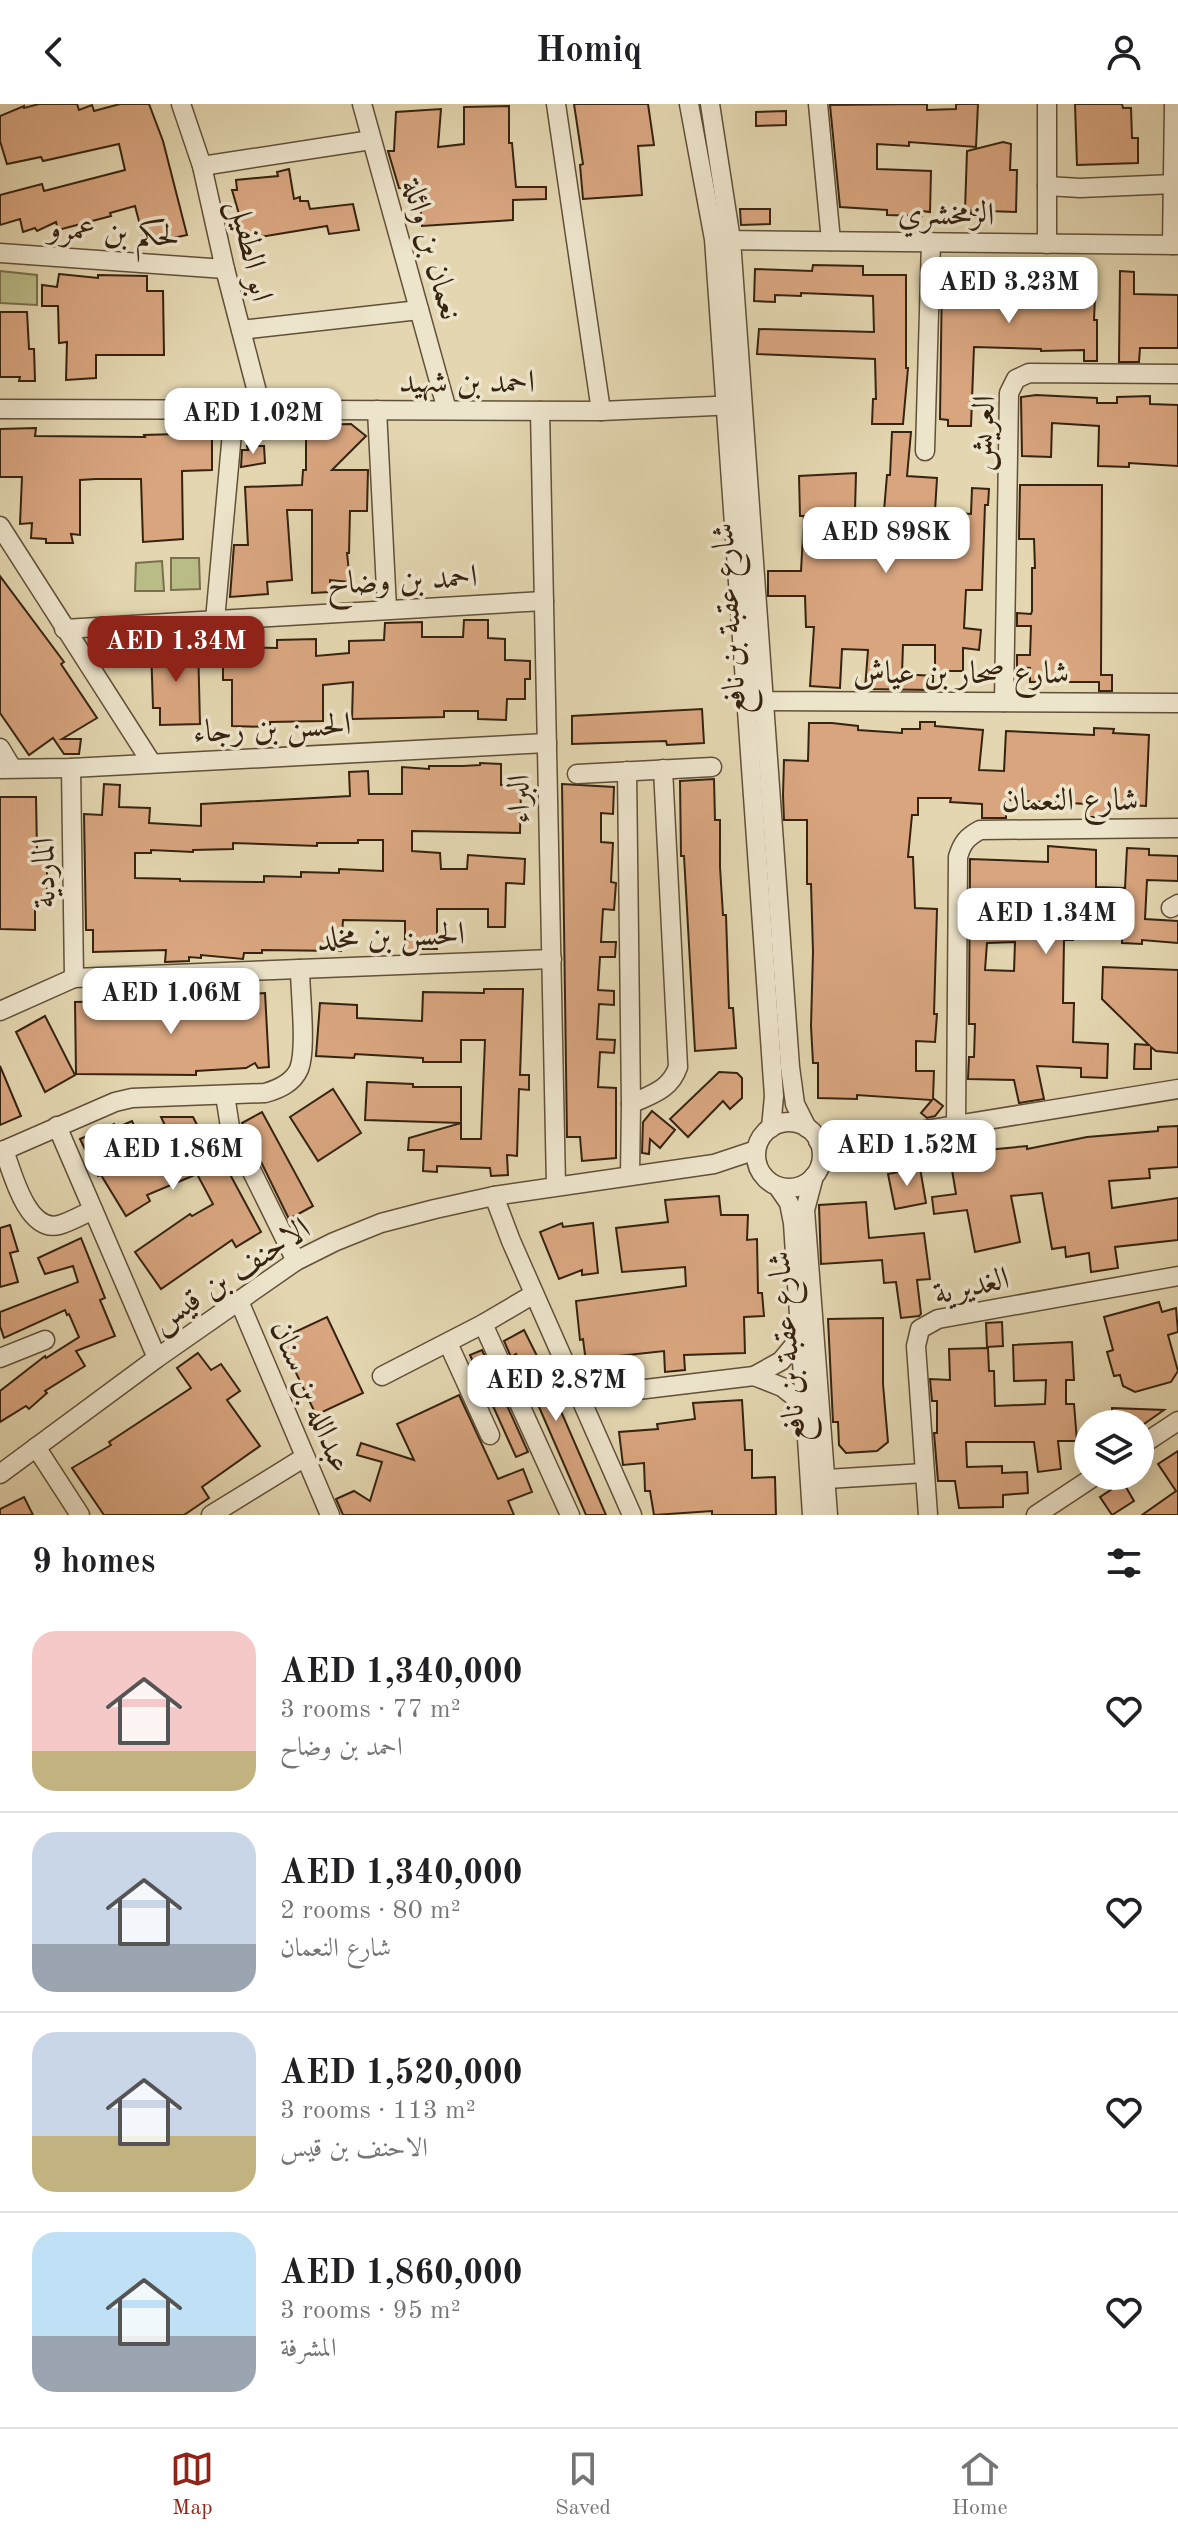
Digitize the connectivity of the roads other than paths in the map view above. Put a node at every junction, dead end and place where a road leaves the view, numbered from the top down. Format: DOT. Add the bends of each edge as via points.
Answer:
graph roads {
  1 [pos="181,104"];
  2 [pos="362,104"];
  3 [pos="556,104"];
  4 [pos="689,104"];
  5 [pos="710,104"];
  6 [pos="818,104"];
  7 [pos="1047,104"];
  8 [pos="1176,111"];
  9 [pos="371,140"];
  10 [pos="202,166"];
  11 [pos="1174,184"];
  12 [pos="1047,186"];
  13 [pos="722,240"];
  14 [pos="831,241"];
  15 [pos="931,242"];
  16 [pos="1047,244"];
  17 [pos="1175,245"];
  18 [pos="0,253"];
  19 [pos="225,269"];
  20 [pos="419,310"];
  21 [pos="241,330"];
  22 [pos="1178,374"];
  23 [pos="734,405"];
  24 [pos="0,409"];
  25 [pos="377,410"];
  26 [pos="447,410"];
  27 [pos="234,411"];
  28 [pos="262,411"];
  29 [pos="540,411"];
  30 [pos="601,411"];
  31 [pos="925,451"];
  32 [pos="0,526"];
  33 [pos="544,601"];
  34 [pos="387,609"];
  35 [pos="215,620"];
  36 [pos="64,629"];
  37 [pos="745,694"];
  38 [pos="765,701"];
  39 [pos="1004,702"];
  40 [pos="1178,703"];
  41 [pos="547,743"];
  42 [pos="0,748"];
  43 [pos="151,762"];
  44 [pos="712,767"];
  45 [pos="6,768"];
  46 [pos="71,768"];
  47 [pos="663,769"];
  48 [pos="627,771"];
  49 [pos="577,774"];
  50 [pos="1178,828"];
  51 [pos="552,959"];
  52 [pos="300,969"];
  53 [pos="74,978"];
  54 [pos="0,1011"];
  55 [pos="1178,1089"];
  56 [pos="225,1095"];
  57 [pos="631,1104"];
  58 [pos="956,1125"];
  59 [pos="57,1126"];
  60 [pos="771,1128"];
  61 [pos="816,1142"];
  62 [pos="2,1151"];
  63 [pos="757,1159"];
  64 [pos="630,1175"];
  65 [pos="814,1176"];
  66 [pos="556,1186"];
  67 [pos="778,1187"];
  68 [pos="494,1196"];
  69 [pos="93,1210"];
  70 [pos="296,1261"];
  71 [pos="1178,1276"];
  72 [pos="534,1294"];
  73 [pos="239,1301"];
  74 [pos="483,1324"];
  75 [pos="800,1338"];
  76 [pos="45,1340"];
  77 [pos="448,1343"];
  78 [pos="0,1358"];
  79 [pos="157,1358"];
  80 [pos="382,1376"];
  81 [pos="754,1376"];
  82 [pos="579,1397"];
  83 [pos="806,1406"];
  84 [pos="1178,1421"];
  85 [pos="490,1435"];
  86 [pos="1154,1437"];
  87 [pos="36,1447"];
  88 [pos="305,1457"];
  89 [pos="924,1473"];
  90 [pos="0,1474"];
  91 [pos="827,1479"];
  92 [pos="1074,1490"];
  93 [pos="80,1515"];
  94 [pos="211,1515"];
  95 [pos="330,1515"];
  96 [pos="570,1515"];
  97 [pos="632,1515"];
  98 [pos="812,1515"];
  99 [pos="828,1515"];
  100 [pos="928,1515"];
  101 [pos="1036,1515"];
  1 -- 10 [label="street, ابو الطفيل"];
  2 -- 9 [label="street, نعمان بن وائلة"];
  3 -- 30 [label="street"];
  4 -- 13 [label="street, شارع عقبة بن نافع"];
  5 -- 13 [label="street, شارع عقبة بن نافع"];
  6 -- 14 [label="street"];
  7 -- 12 [label="street"];
  8 -- 11 [label="street"];
  9 -- 10 [label="street"];
  9 -- 20 [label="street, نعمان بن وائلة"];
  10 -- 19 [label="street, ابو الطفيل"];
  11 -- 12 [label="street"];
  11 -- 17 [label="street"];
  12 -- 16 [label="street"];
  13 -- 14 [label="street, الزمخشري"];
  13 -- 23 [label="street, شارع عقبة بن نافع"];
  14 -- 15 [label="street, الزمخشري"];
  15 -- 16 [label="street, الزمخشري"];
  15 -- 31 [label="street"];
  16 -- 17 [label="street, الزمخشري"];
  18 -- 19 [label="street, لحكم بن عمرو"];
  19 -- 21 [label="street, ابو الطفيل"];
  20 -- 21 [label="street"];
  20 -- 26 [label="street, نعمان بن وائلة"];
  21 -- 28 [label="street, ابو الطفيل"];
  22 -- 39 [label="street, العريش" via="1029,373 1016,379 1009,393"];
  23 -- 30 [label="street, احمد بن شهيد"];
  23 -- 37 [label="street, شارع عقبة بن نافع"];
  23 -- 38 [label="street, شارع عقبة بن نافع"];
  24 -- 27 [label="street, احمد بن شهيد"];
  25 -- 26 [label="street, احمد بن شهيد"];
  25 -- 28 [label="street, احمد بن شهيد"];
  25 -- 34 [label="street"];
  26 -- 29 [label="street, احمد بن شهيد"];
  27 -- 28 [label="street, احمد بن شهيد"];
  27 -- 35 [label="street"];
  29 -- 30 [label="street, احمد بن شهيد"];
  29 -- 33 [label="street, البراء"];
  32 -- 36 [label="street"];
  33 -- 34 [label="street, احمد بن وضاح"];
  33 -- 41 [label="street, البراء"];
  34 -- 35 [label="street, احمد بن وضاح"];
  35 -- 36 [label="street, احمد بن وضاح"];
  36 -- 43 [label="street"];
  37 -- 38 [label="street, شارع صحار بن عياش"];
  37 -- 60 [label="street, شارع عقبة بن نافع" via="774,1096"];
  38 -- 39 [label="street, شارع صحار بن عياش"];
  38 -- 61 [label="street, شارع عقبة بن نافع" via="790,1067 795,1104"];
  39 -- 40 [label="street, شارع صحار بن عياش"];
  41 -- 43 [label="street, الحسن بن رجاء"];
  41 -- 51 [label="street, البراء"];
  42 -- 45 [label="street"];
  43 -- 46 [label="street, الحسن بن رجاء"];
  44 -- 47 [label="street"];
  45 -- 46 [label="street, الحسن بن رجاء"];
  46 -- 53 [label="street, الماردية"];
  47 -- 48 [label="street"];
  47 -- 57 [label="street" via="678,1067 666,1089"];
  48 -- 49 [label="street"];
  48 -- 57 [label="street"];
  50 -- 58 [label="street, شارع النعمان" via="995,828 968,836 961,845"];
  51 -- 52 [label="street, الحسن بن مخلد"];
  51 -- 66 [label="street, البراء"];
  52 -- 53 [label="street, الحسن بن مخلد"];
  52 -- 56 [label="street" via="299,1070 279,1089"];
  53 -- 54 [label="street, الحسن بن مخلد"];
  55 -- 58 [label="street"];
  56 -- 59 [label="street" via="132,1098"];
  56 -- 70 [label="street" via="230,1127"];
  57 -- 64 [label="street"];
  58 -- 61 [label="street" via="858,1141"];
  59 -- 62 [label="street"];
  59 -- 69 [label="street"];
  60 -- 61 [label="street" via="795,1123"];
  60 -- 63 [label="street"];
  61 -- 65 [label="street"];
  62 -- 69 [label="street" via="21,1197 42,1223 56,1226"];
  63 -- 64 [label="street, الاحنف بن قيس"];
  63 -- 67 [label="street" via="766,1179"];
  64 -- 66 [label="street, الاحنف بن قيس"];
  65 -- 67 [label="street" via="804,1185"];
  65 -- 91 [label="street, شارع عقبة بن نافع" via="805,1210"];
  66 -- 68 [label="street, الاحنف بن قيس"];
  67 -- 75 [label="street, شارع عقبة بن نافع" via="793,1223"];
  68 -- 70 [label="street, الاحنف بن قيس" via="381,1223"];
  68 -- 72 [label="street"];
  69 -- 79 [label="street"];
  70 -- 73 [label="street, الاحنف بن قيس"];
  71 -- 89 [label="street, الغديرية" via="938,1319 920,1329 916,1346"];
  72 -- 74 [label="street"];
  72 -- 82 [label="street"];
  73 -- 79 [label="street, الاحنف بن قيس"];
  73 -- 88 [label="street, عبدالله بن سنان"];
  74 -- 77 [label="street"];
  74 -- 96 [label="street"];
  75 -- 81 [label="street" via="781,1361"];
  75 -- 83 [label="street, شارع عقبة بن نافع"];
  76 -- 78 [label="street"];
  77 -- 80 [label="street"];
  77 -- 85 [label="street"];
  79 -- 87 [label="street, الاحنف بن قيس"];
  81 -- 82 [label="street"];
  81 -- 83 [label="street" via="782,1387"];
  82 -- 97 [label="street"];
  83 -- 98 [label="street, شارع عقبة بن نافع"];
  84 -- 86 [label="street"];
  87 -- 90 [label="street, الاحنف بن قيس"];
  87 -- 93 [label="street"];
  88 -- 94 [label="street"];
  88 -- 95 [label="street, عبدالله بن سنان"];
  89 -- 91 [label="street"];
  89 -- 100 [label="street, الغديرية"];
  91 -- 99 [label="street, شارع عقبة بن نافع"];
  92 -- 101 [label="street"];
}
